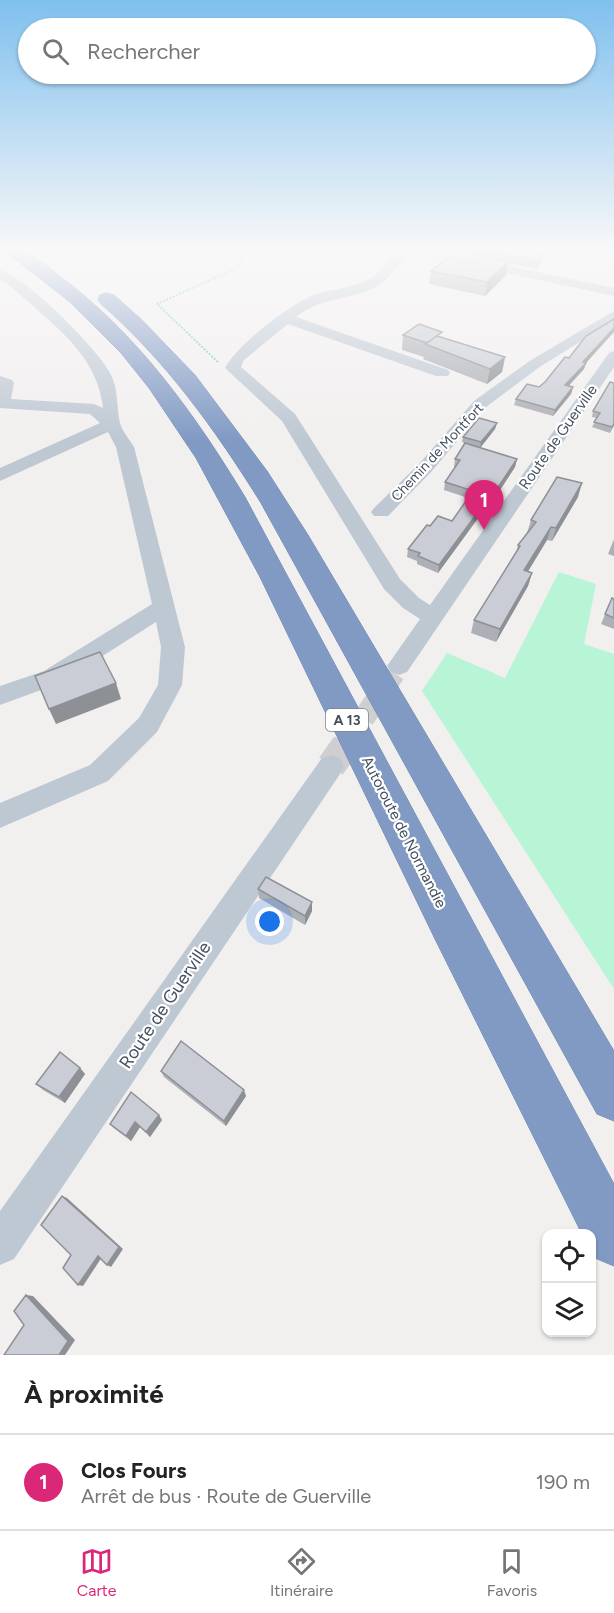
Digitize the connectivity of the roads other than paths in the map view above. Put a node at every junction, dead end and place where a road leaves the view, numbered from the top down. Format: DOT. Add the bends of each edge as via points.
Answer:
graph roads {
  1 [pos="51,314"];
  2 [pos="94,314"];
  3 [pos="125,314"];
  4 [pos="291,314"];
  5 [pos="614,315"];
  6 [pos="284,318"];
  7 [pos="614,356"];
  8 [pos="442,373"];
  9 [pos="0,381"];
  10 [pos="1,406"];
  11 [pos="112,424"];
  12 [pos="0,475"];
  13 [pos="381,512"];
  14 [pos="164,607"];
  15 [pos="434,617"];
  16 [pos="399,666"];
  17 [pos="0,696"];
  18 [pos="331,766"];
  19 [pos="0,816"];
  20 [pos="614,1097"];
  21 [pos="614,1239"];
  22 [pos="0,1245"];
  1 -- 11 [label="street" via="94,358 110,394"];
  2 -- 21 [label="highway, Autoroute de Normandie / A 13" via="135,357 216,466"];
  3 -- 20 [label="highway, A 13" via="166,354 246,456"];
  4 -- 6 [label="street"];
  5 -- 13 [label="street, Chemin de Montfort" via="536,363 480,404"];
  6 -- 8 [label="street"];
  6 -- 15 [label="street" via="238,358 233,368 289,418 400,593"];
  7 -- 15 [label="street, Route de Guerville"];
  9 -- 10 [label="street" via="6,383"];
  10 -- 11 [label="street"];
  11 -- 12 [label="street"];
  11 -- 14 [label="street" via="125,447"];
  14 -- 17 [label="street" via="52,677"];
  14 -- 19 [label="street" via="173,647 171,685 148,725 99,773"];
  15 -- 16 [label="street, Route de Guerville"];
  18 -- 22 [label="street, Route de Guerville"];
}
